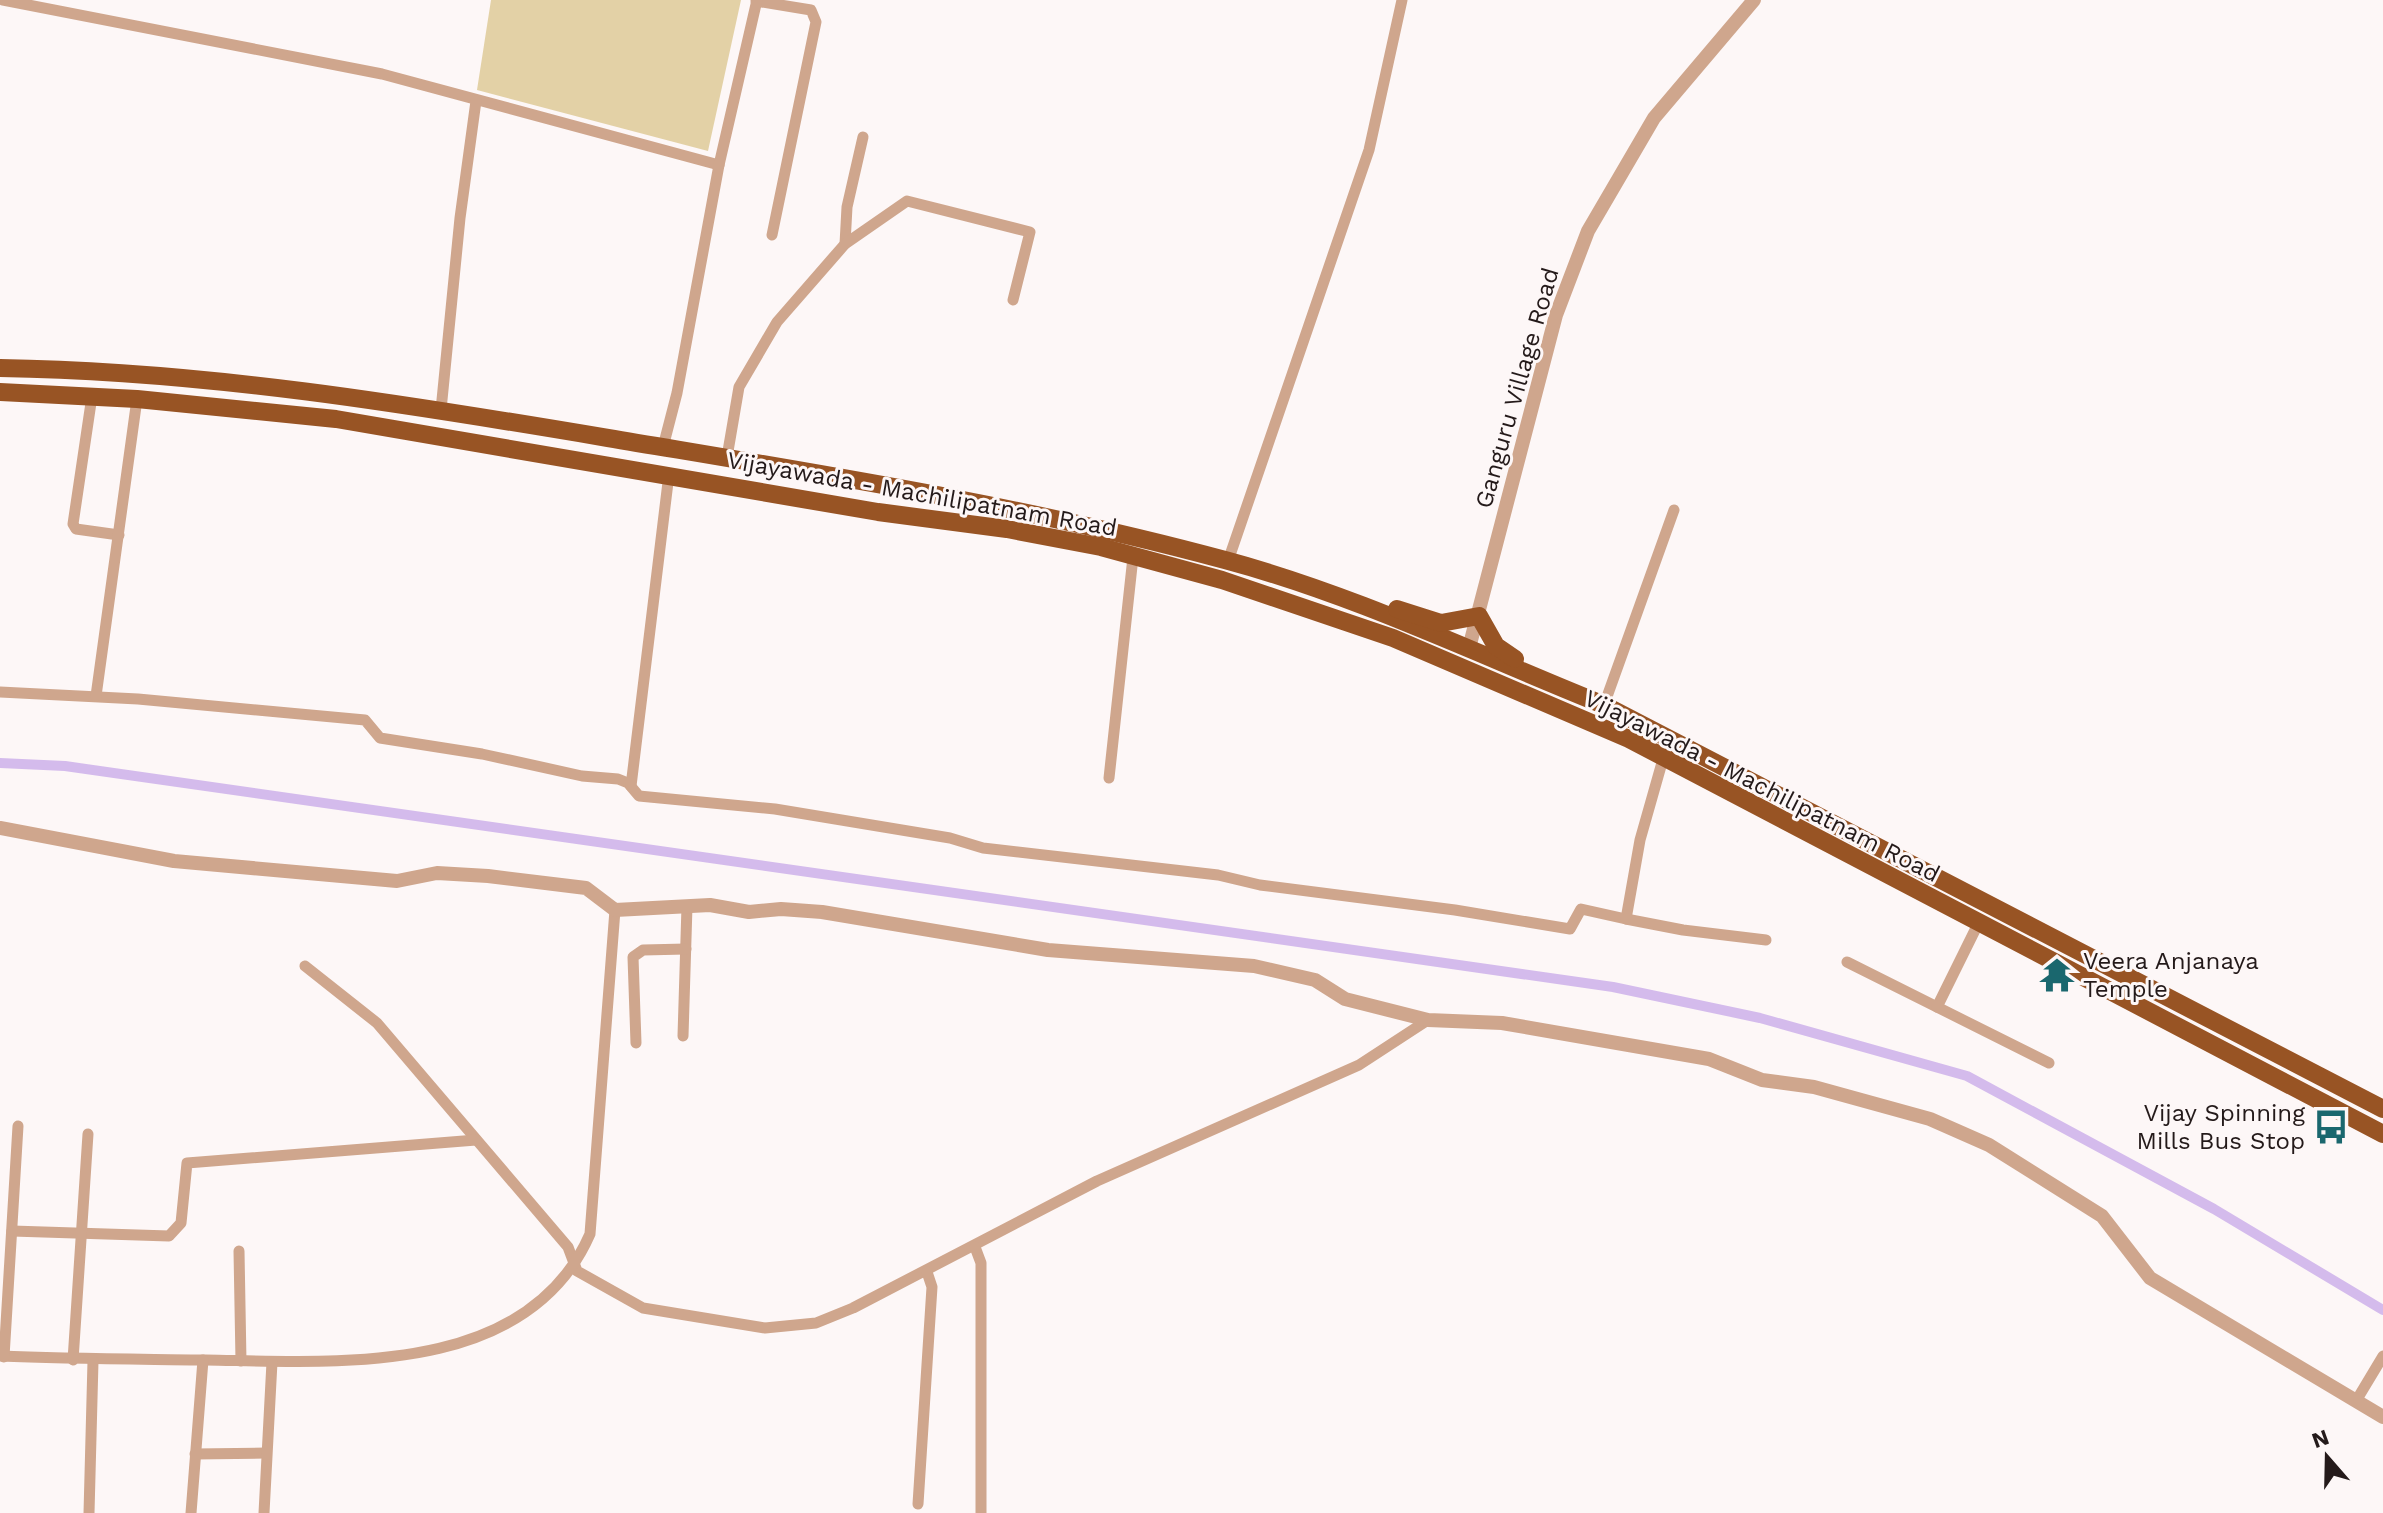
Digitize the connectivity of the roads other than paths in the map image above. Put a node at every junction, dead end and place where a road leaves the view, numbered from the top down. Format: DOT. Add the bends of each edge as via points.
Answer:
graph roads {
  1 [pos="3,0"];
  2 [pos="756,0"];
  3 [pos="1402,0"];
  4 [pos="1754,0"];
  5 [pos="476,101"];
  6 [pos="863,137"];
  7 [pos="719,165"];
  8 [pos="772,235"];
  9 [pos="845,244"];
  10 [pos="1013,300"];
  11 [pos="0,368"];
  12 [pos="0,392"];
  13 [pos="92,396"];
  14 [pos="137,399"];
  15 [pos="441,410"];
  16 [pos="663,447"];
  17 [pos="727,457"];
  18 [pos="669,474"];
  19 [pos="1674,510"];
  20 [pos="119,535"];
  21 [pos="1133,557"];
  22 [pos="1228,561"];
  23 [pos="1319,591"];
  24 [pos="1479,616"];
  25 [pos="1469,648"];
  26 [pos="0,692"];
  27 [pos="96,696"];
  28 [pos="1584,697"];
  29 [pos="1604,705"];
  30 [pos="1612,732"];
  31 [pos="1663,759"];
  32 [pos="1109,778"];
  33 [pos="631,786"];
  34 [pos="0,828"];
  35 [pos="687,906"];
  36 [pos="615,910"];
  37 [pos="1626,919"];
  38 [pos="1978,924"];
  39 [pos="1766,940"];
  40 [pos="686,949"];
  41 [pos="1847,962"];
  42 [pos="305,966"];
  43 [pos="1937,1007"];
  44 [pos="1428,1020"];
  45 [pos="683,1036"];
  46 [pos="636,1043"];
  47 [pos="2049,1063"];
  48 [pos="2383,1109"];
  49 [pos="18,1126"];
  50 [pos="88,1134"];
  51 [pos="2383,1134"];
  52 [pos="476,1140"];
  53 [pos="12,1231"];
  54 [pos="83,1234"];
  55 [pos="975,1247"];
  56 [pos="239,1251"];
  57 [pos="573,1266"];
  58 [pos="927,1272"];
  59 [pos="2,1356"];
  60 [pos="73,1360"];
  61 [pos="203,1360"];
  62 [pos="93,1361"];
  63 [pos="241,1361"];
  64 [pos="2381,1361"];
  65 [pos="272,1362"];
  66 [pos="2356,1401"];
  67 [pos="2383,1417"];
  68 [pos="266,1453"];
  69 [pos="195,1454"];
  70 [pos="918,1504"];
  71 [pos="89,1513"];
  72 [pos="191,1513"];
  73 [pos="264,1513"];
  74 [pos="981,1513"];
  1 -- 5 [label="street" via="382,74"];
  2 -- 7 [label="street"];
  2 -- 8 [label="street" via="816,15"];
  3 -- 22 [label="street" via="1369,150"];
  4 -- 24 [label="street, Ganguru Village Road" via="1654,118 1588,231 1556,315"];
  5 -- 7 [label="street"];
  5 -- 15 [label="street"];
  6 -- 9 [label="street" via="847,207"];
  7 -- 16 [label="street"];
  9 -- 10 [label="street" via="907,201 1030,232"];
  9 -- 17 [label="street" via="799,293 739,387"];
  11 -- 15 [label="highway, Vijayawada - Machilipatnam Road" via="198,377"];
  12 -- 13 [label="highway, Vijayawada - Machilipatnam Road"];
  13 -- 14 [label="highway, Vijayawada - Machilipatnam Road"];
  13 -- 20 [label="street" via="73,524 76,529"];
  14 -- 18 [label="highway, Vijayawada - Machilipatnam Road" via="336,419"];
  14 -- 20 [label="street"];
  15 -- 16 [label="highway, Vijayawada - Machilipatnam Road"];
  16 -- 17 [label="highway, Vijayawada - Machilipatnam Road"];
  17 -- 22 [label="highway, Vijayawada - Machilipatnam Road" via="1043,514"];
  18 -- 21 [label="highway, Vijayawada - Machilipatnam Road" via="1007,529"];
  18 -- 33 [label="street"];
  19 -- 29 [label="street"];
  20 -- 27 [label="street"];
  21 -- 30 [label="highway, Vijayawada - Machilipatnam Road" via="1222,580 1393,638"];
  21 -- 32 [label="street"];
  22 -- 23 [label="highway, Vijayawada - Machilipatnam Road"];
  23 -- 24 [label="highway" via="1345,591 1441,623"];
  23 -- 25 [label="highway, Vijayawada - Machilipatnam Road"];
  24 -- 25 [label="street, Ganguru Village Road"];
  24 -- 28 [label="highway" via="1496,646"];
  25 -- 28 [label="highway, Vijayawada - Machilipatnam Road"];
  25 -- 30 [label="highway" via="1471,659 1594,715"];
  26 -- 27 [label="street"];
  27 -- 33 [label="street" via="365,720 380,738 618,779"];
  28 -- 29 [label="highway, Vijayawada - Machilipatnam Road"];
  29 -- 48 [label="highway, Vijayawada - Machilipatnam Road"];
  30 -- 31 [label="highway, Vijayawada - Machilipatnam Road"];
  31 -- 37 [label="street" via="1640,840"];
  31 -- 38 [label="highway, Vijayawada - Machilipatnam Road"];
  33 -- 37 [label="street" via="639,796 775,809 983,848 1218,875 1552,927 1570,929 1581,909"];
  34 -- 36 [label="street" via="174,861 397,881 437,873 488,876 586,888"];
  35 -- 36 [label="street"];
  35 -- 40 [label="street"];
  35 -- 44 [label="street" via="822,912 1048,950 1254,966 1315,980 1345,999"];
  36 -- 57 [label="street" via="593,1219"];
  37 -- 39 [label="street"];
  38 -- 43 [label="street"];
  38 -- 51 [label="highway, Vijayawada - Machilipatnam Road"];
  40 -- 45 [label="street"];
  40 -- 46 [label="street" via="643,950 633,957"];
  41 -- 43 [label="street"];
  42 -- 52 [label="street" via="377,1023"];
  43 -- 47 [label="street"];
  44 -- 55 [label="street" via="1359,1065 1097,1181"];
  44 -- 66 [label="street" via="1502,1023 1709,1059 1762,1080 1814,1087 1950,1127 1989,1145 2102,1216 2150,1278"];
  49 -- 53 [label="street"];
  50 -- 54 [label="street"];
  52 -- 54 [label="street" via="187,1163 181,1223 174,1234"];
  52 -- 57 [label="street" via="568,1247"];
  53 -- 54 [label="street"];
  53 -- 59 [label="street"];
  54 -- 60 [label="street"];
  55 -- 58 [label="street"];
  55 -- 74 [label="street" via="981,1263"];
  56 -- 63 [label="street"];
  57 -- 58 [label="street" via="643,1308 765,1328 816,1323"];
  57 -- 65 [label="street" via="521,1316 480,1337 399,1355"];
  58 -- 70 [label="street" via="932,1287"];
  59 -- 60 [label="street"];
  60 -- 62 [label="street"];
  61 -- 62 [label="street"];
  61 -- 63 [label="street"];
  61 -- 69 [label="street"];
  62 -- 71 [label="street"];
  63 -- 65 [label="street"];
  64 -- 66 [label="street"];
  65 -- 68 [label="street"];
  66 -- 67 [label="street"];
  68 -- 69 [label="street"];
  68 -- 73 [label="street"];
  69 -- 72 [label="street"];
}
